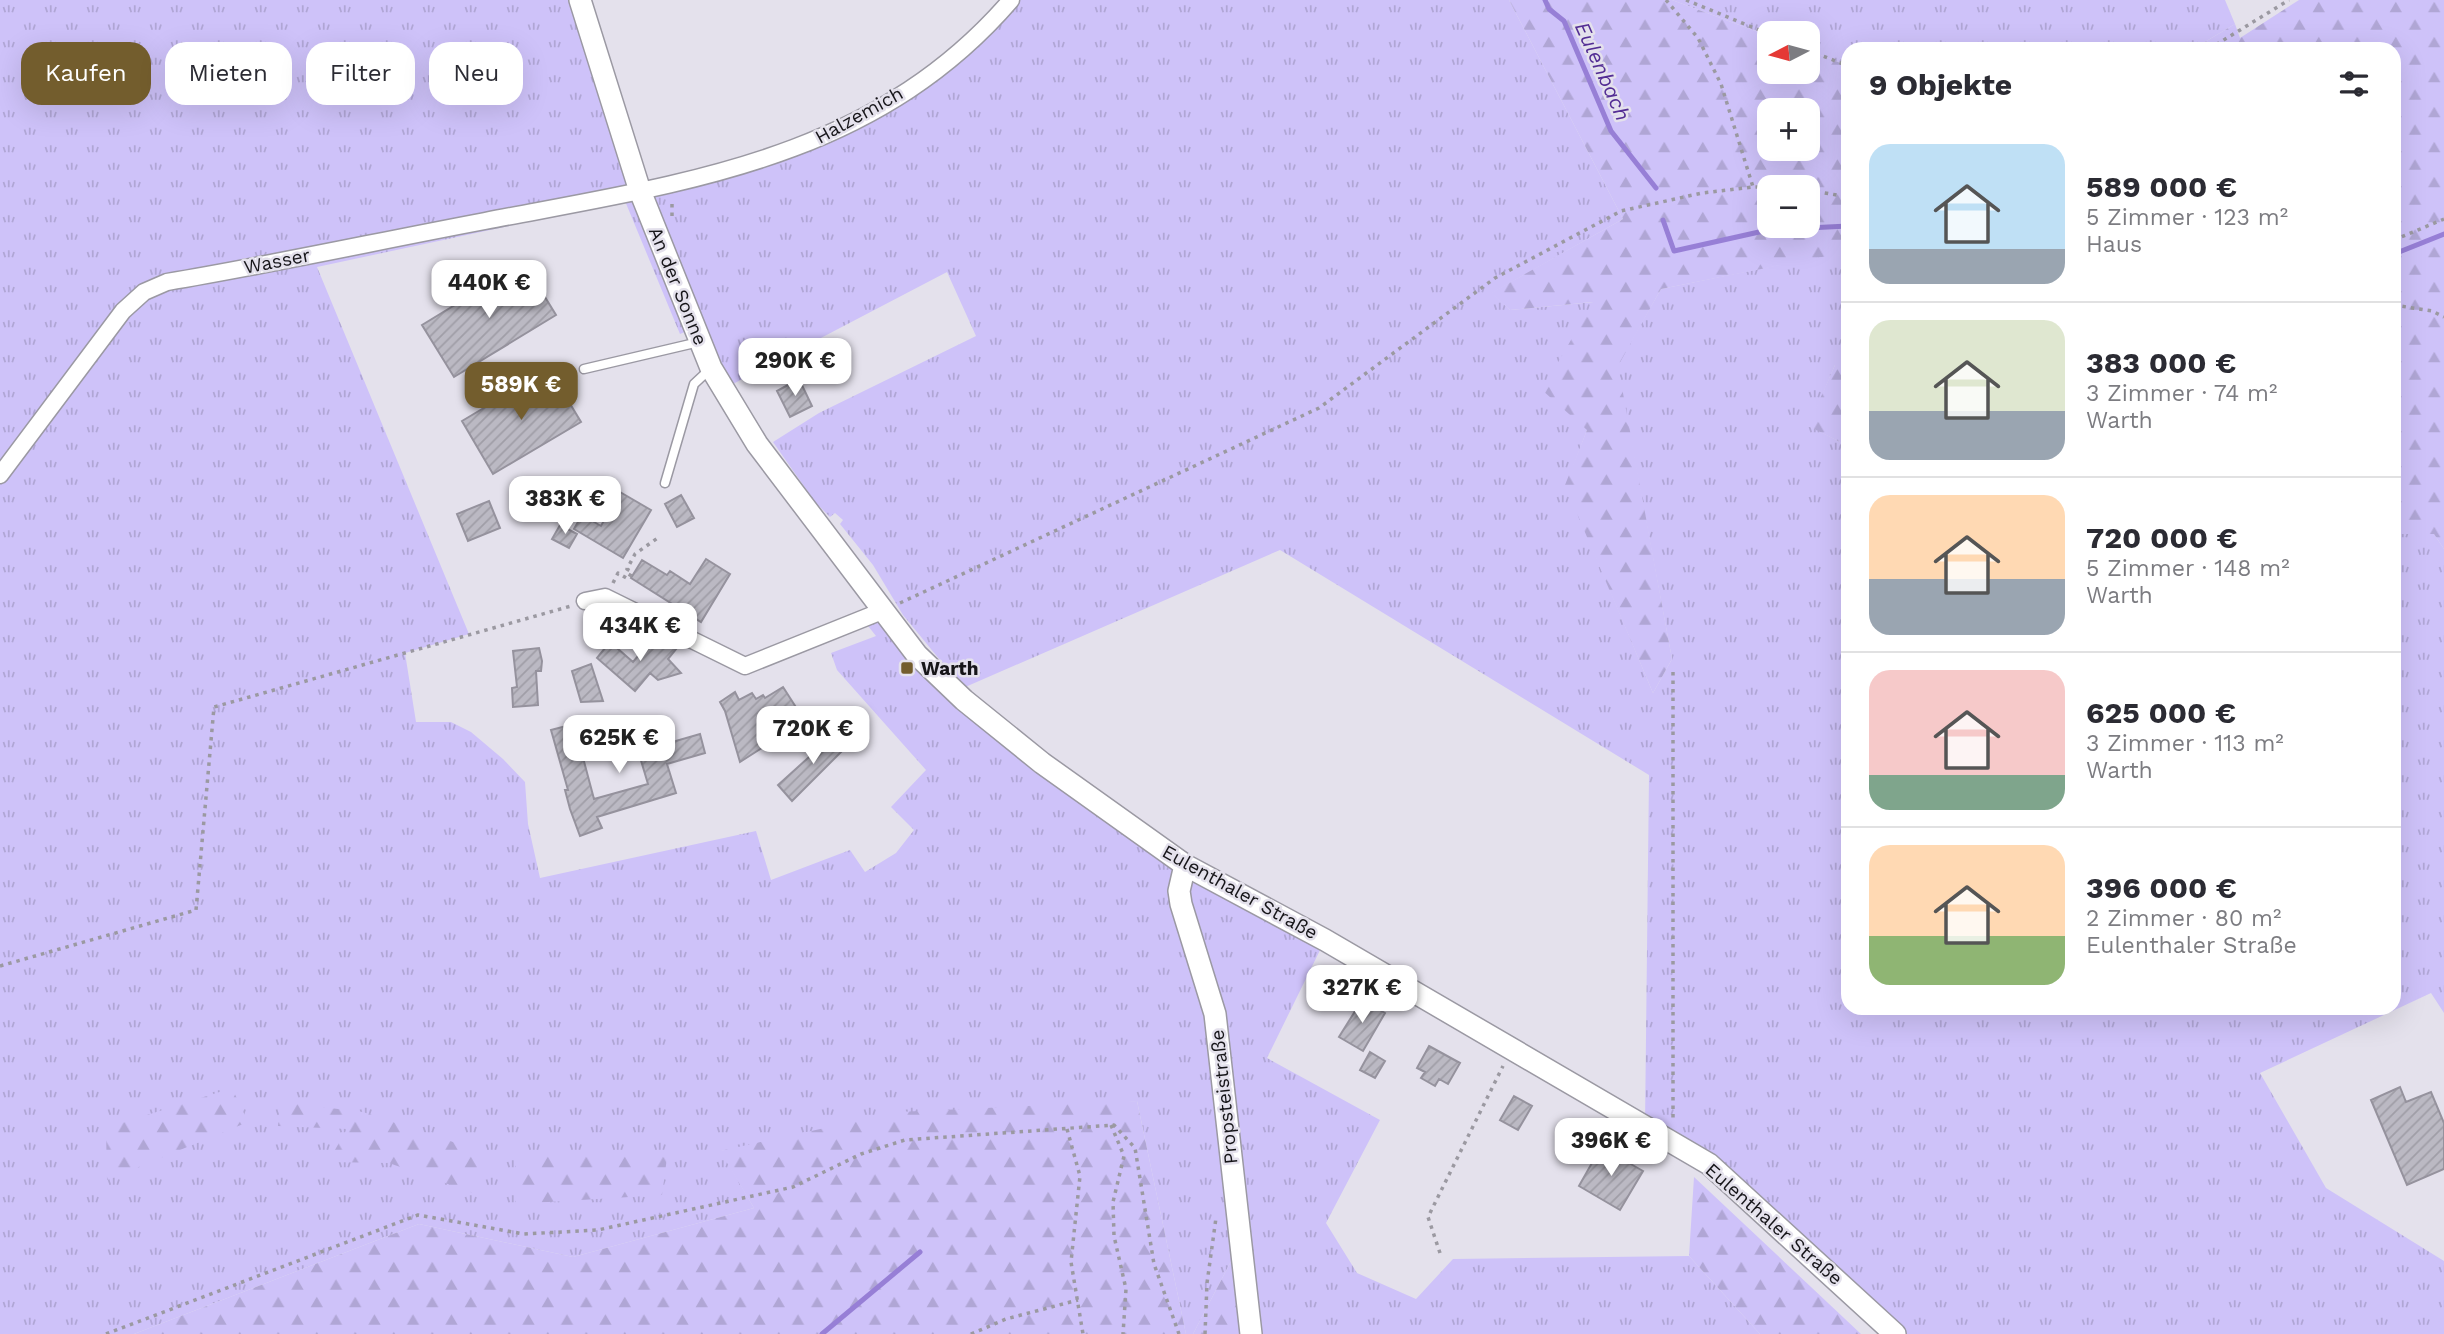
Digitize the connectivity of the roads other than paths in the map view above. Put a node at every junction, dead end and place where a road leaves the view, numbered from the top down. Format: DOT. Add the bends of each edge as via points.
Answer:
graph roads {
  1 [pos="580,0"];
  2 [pos="1012,0"];
  3 [pos="640,191"];
  4 [pos="699,342"];
  5 [pos="711,368"];
  6 [pos="584,369"];
  7 [pos="0,475"];
  8 [pos="664,483"];
  9 [pos="585,601"];
  10 [pos="882,611"];
  11 [pos="1185,865"];
  12 [pos="1251,1334"];
  13 [pos="1895,1334"];
  1 -- 3 [label="street, An der Sonne"];
  2 -- 3 [label="street, Halzemich" via="932,71 839,131 738,167"];
  3 -- 4 [label="street, An der Sonne"];
  3 -- 7 [label="street, Wasser" via="167,282 144,292 102,335"];
  4 -- 5 [label="street, An der Sonne"];
  4 -- 6 [label="lane"];
  5 -- 8 [label="lane" via="694,384"];
  5 -- 10 [label="street, An der Sonne" via="757,444"];
  9 -- 10 [label="street" via="605,597 746,666"];
  10 -- 11 [label="street, Eulenthaler Straße" via="916,655 964,700 1042,763"];
  11 -- 12 [label="street, Propsteistraße" via="1179,891 1215,1014"];
  11 -- 13 [label="street, Eulenthaler Straße" via="1325,940 1709,1164"];
}
